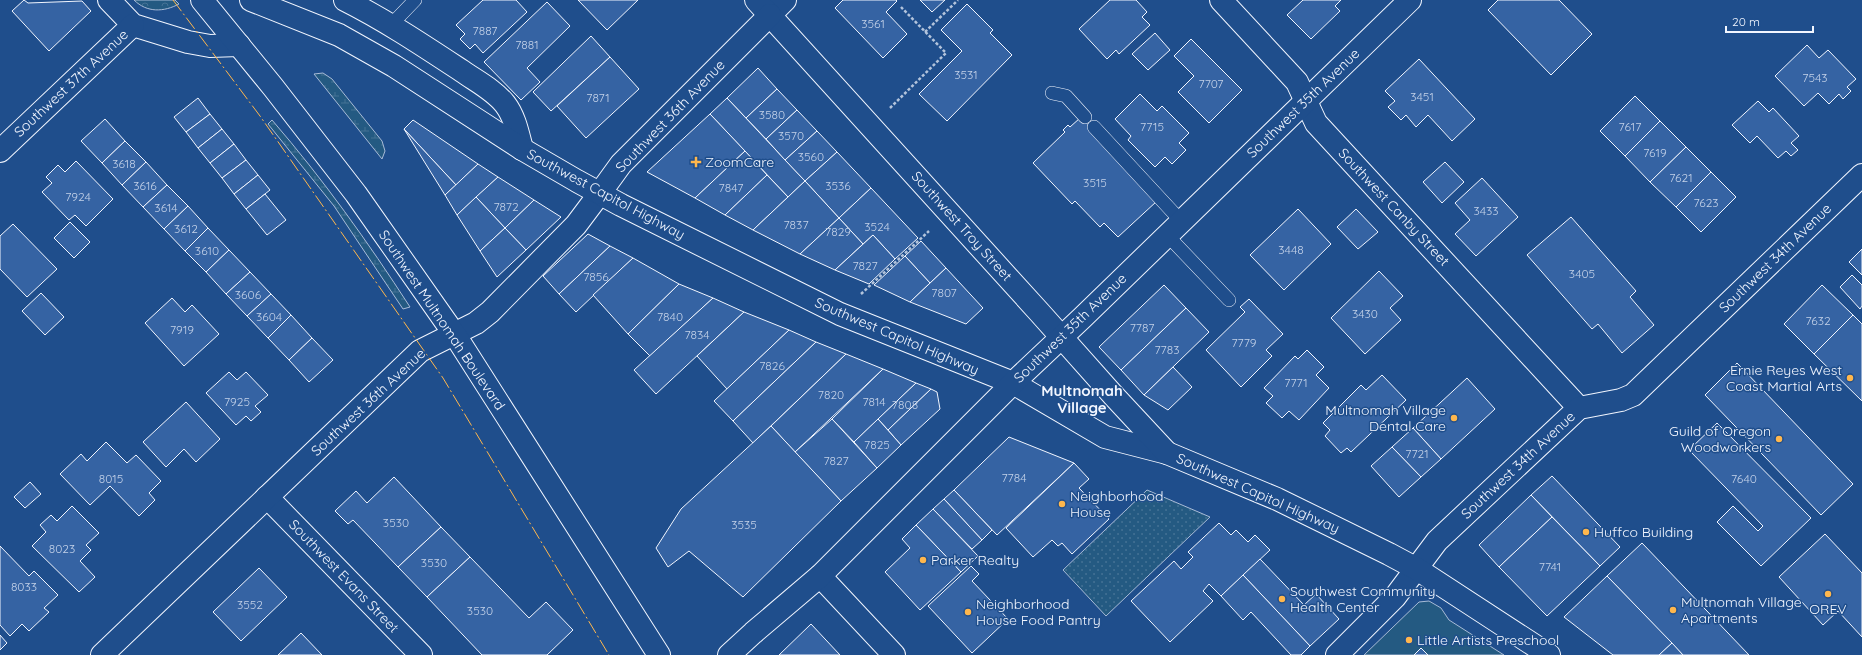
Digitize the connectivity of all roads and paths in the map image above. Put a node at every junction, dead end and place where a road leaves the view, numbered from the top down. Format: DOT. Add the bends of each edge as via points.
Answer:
graph roads {
  1 [pos="109,0"];
  2 [pos="202,0"];
  3 [pos="251,0"];
  4 [pos="344,0"];
  5 [pos="415,0"];
  6 [pos="958,0"];
  7 [pos="1221,0"];
  8 [pos="1410,0"];
  9 [pos="770,5"];
  10 [pos="901,7"];
  11 [pos="133,25"];
  12 [pos="390,26"];
  13 [pos="925,32"];
  14 [pos="239,45"];
  15 [pos="1052,93"];
  16 [pos="1306,100"];
  17 [pos="1085,117"];
  18 [pos="871,126"];
  19 [pos="1094,127"];
  20 [pos="522,149"];
  21 [pos="0,151"];
  22 [pos="1862,175"];
  23 [pos="600,193"];
  24 [pos="1174,228"];
  25 [pos="922,237"];
  26 [pos="1229,300"];
  27 [pos="840,314"];
  28 [pos="455,334"];
  29 [pos="1061,338"];
  30 [pos="1013,383"];
  31 [pos="1579,408"];
  32 [pos="1167,453"];
  33 [pos="267,497"];
  34 [pos="1417,569"];
  35 [pos="820,576"];
  36 [pos="102,655"];
  37 [pos="421,655"];
  38 [pos="659,655"];
  39 [pos="729,655"];
  40 [pos="894,655"];
  41 [pos="1336,655"];
  42 [pos="1549,655"];
  1 -- 11 [label="street"];
  2 -- 14 [label="street, Southwest Multnomah Boulevard"];
  3 -- 20 [label="street, Southwest Capitol Highway" via="338,35 394,66"];
  4 -- 12 [label="street"];
  5 -- 12 [label="lane"];
  6 -- 13 [label="path"];
  7 -- 16 [label="street, Southwest Canby Street" via="1292,76"];
  8 -- 16 [label="street, Southwest 35th Avenue"];
  9 -- 18 [label="street, Southwest Troy Street"];
  9 -- 23 [label="street, Southwest 36th Avenue" via="624,161"];
  10 -- 13 [label="path"];
  11 -- 14 [label="street, Southwest 37th Avenue" via="188,42 210,46"];
  11 -- 21 [label="street, Southwest 37th Avenue"];
  12 -- 20 [label="street" via="493,92 505,104 513,118"];
  13 -- 18 [label="path" via="946,53"];
  14 -- 28 [label="street, Southwest Multnomah Boulevard" via="356,194"];
  15 -- 17 [label="lane" via="1066,96"];
  16 -- 24 [label="street, Southwest 35th Avenue"];
  16 -- 31 [label="street, Southwest Canby Street" via="1316,123"];
  18 -- 29 [label="street, Southwest Troy Street"];
  19 -- 24 [label="lane"];
  20 -- 23 [label="street, Southwest Capitol Highway"];
  22 -- 31 [label="street, Southwest 34th Avenue" via="1633,395 1621,400"];
  23 -- 27 [label="street, Southwest Capitol Highway"];
  23 -- 28 [label="street, Southwest 36th Avenue" via="576,225 510,291 476,323"];
  24 -- 26 [label="lane"];
  24 -- 29 [label="street, Southwest 35th Avenue"];
  25 -- 27 [label="path"];
  27 -- 30 [label="street, Southwest Capitol Highway"];
  28 -- 33 [label="street, Southwest 36th Avenue" via="420,351"];
  28 -- 38 [label="street, Southwest Multnomah Boulevard"];
  29 -- 30 [label="street, Southwest 35th Avenue"];
  29 -- 32 [label="street, Southwest Troy Street"];
  30 -- 32 [label="street, Southwest Capitol Highway" via="1105,437"];
  30 -- 35 [label="street, Southwest 35th Avenue"];
  31 -- 34 [label="street, Southwest 34th Avenue" via="1437,541"];
  32 -- 34 [label="street, Southwest Capitol Highway" via="1277,499"];
  33 -- 36 [label="street, Southwest 36th Avenue"];
  33 -- 37 [label="street, Southwest Evans Street"];
  34 -- 41 [label="street, Southwest 34th Avenue" via="1395,597"];
  34 -- 42 [label="street, Southwest Capitol Highway"];
  35 -- 39 [label="street, Southwest 35th Avenue"];
  35 -- 40 [label="street"];
}
